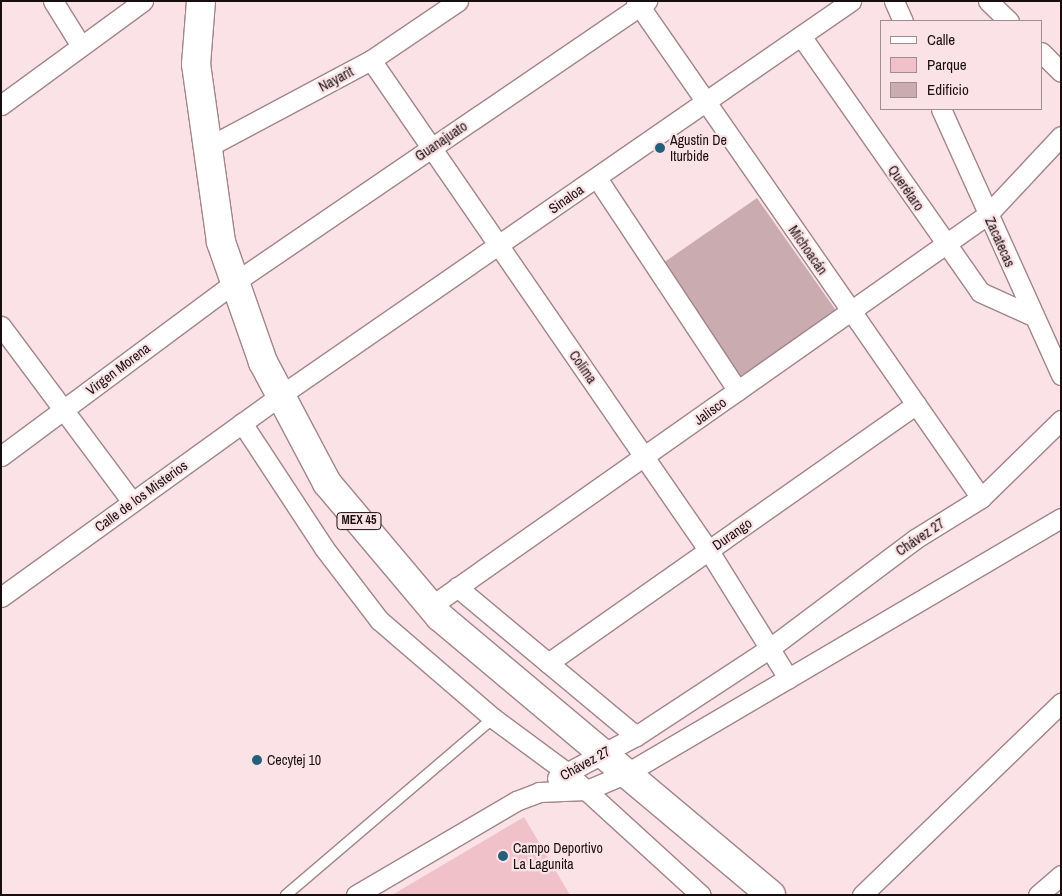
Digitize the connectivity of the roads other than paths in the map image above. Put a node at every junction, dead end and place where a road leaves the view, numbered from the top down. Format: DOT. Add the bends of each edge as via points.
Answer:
graph roads {
  1 [pos="53,1"];
  2 [pos="143,1"];
  3 [pos="201,1"];
  4 [pos="458,1"];
  5 [pos="850,1"];
  6 [pos="894,1"];
  7 [pos="988,1"];
  8 [pos="641,3"];
  9 [pos="903,20"];
  10 [pos="1008,20"];
  11 [pos="801,36"];
  12 [pos="81,46"];
  13 [pos="1042,53"];
  14 [pos="370,60"];
  15 [pos="1061,72"];
  16 [pos="704,104"];
  17 [pos="1,105"];
  18 [pos="941,110"];
  19 [pos="1061,136"];
  20 [pos="208,147"];
  21 [pos="431,148"];
  22 [pos="597,178"];
  23 [pos="987,215"];
  24 [pos="944,243"];
  25 [pos="499,246"];
  26 [pos="235,282"];
  27 [pos="850,310"];
  28 [pos="1033,316"];
  29 [pos="1,326"];
  30 [pos="1061,375"];
  31 [pos="738,391"];
  32 [pos="281,396"];
  33 [pos="916,404"];
  34 [pos="64,410"];
  35 [pos="1061,420"];
  36 [pos="242,423"];
  37 [pos="1,456"];
  38 [pos="645,458"];
  39 [pos="981,498"];
  40 [pos="132,502"];
  41 [pos="1061,518"];
  42 [pos="709,551"];
  43 [pos="457,588"];
  44 [pos="1,597"];
  45 [pos="431,606"];
  46 [pos="770,648"];
  47 [pos="548,663"];
  48 [pos="788,678"];
  49 [pos="1061,703"];
  50 [pos="493,718"];
  51 [pos="636,736"];
  52 [pos="601,752"];
  53 [pos="565,771"];
  54 [pos="627,773"];
  55 [pos="587,790"];
  56 [pos="539,792"];
  57 [pos="1061,875"];
  58 [pos="286,895"];
  59 [pos="356,895"];
  60 [pos="701,895"];
  61 [pos="771,895"];
  62 [pos="862,895"];
  63 [pos="1038,895"];
  1 -- 12 [label="street"];
  2 -- 12 [label="street"];
  3 -- 20 [label="main road, MEX 45" via="196,64"];
  4 -- 14 [label="street, Nayarit"];
  5 -- 11 [label="street, Sinaloa"];
  6 -- 9 [label="street"];
  7 -- 10 [label="street"];
  8 -- 16 [label="street, Michoacán"];
  8 -- 21 [label="street, Guanajuato"];
  11 -- 16 [label="street, Sinaloa"];
  11 -- 24 [label="street, Querétaro"];
  12 -- 17 [label="street"];
  13 -- 15 [label="street"];
  14 -- 20 [label="street, Nayarit"];
  14 -- 21 [label="street, Colima"];
  16 -- 22 [label="street, Sinaloa"];
  16 -- 27 [label="street, Michoacán"];
  18 -- 23 [label="street, Zacatecas"];
  19 -- 23 [label="street, Jalisco"];
  20 -- 26 [label="main road, MEX 45" via="222,242"];
  21 -- 25 [label="street, Colima"];
  21 -- 26 [label="street, Guanajuato"];
  22 -- 25 [label="street, Sinaloa"];
  22 -- 31 [label="street"];
  23 -- 24 [label="street, Jalisco"];
  23 -- 28 [label="street, Zacatecas"];
  24 -- 27 [label="street, Jalisco"];
  24 -- 28 [label="street, Querétaro" via="980,292"];
  25 -- 32 [label="street, Sinaloa"];
  25 -- 38 [label="street, Colima"];
  26 -- 32 [label="main road, MEX 45" via="262,362"];
  26 -- 34 [label="street, Virgen Morena"];
  27 -- 31 [label="street, Jalisco"];
  27 -- 33 [label="street, Michoacán"];
  28 -- 30 [label="street, Zacatecas"];
  29 -- 34 [label="street"];
  31 -- 38 [label="street, Jalisco"];
  32 -- 36 [label="street, Calle de los Misterios"];
  32 -- 45 [label="main road, MEX 45" via="327,483"];
  33 -- 39 [label="street, Michoacán"];
  33 -- 42 [label="street, Durango"];
  34 -- 37 [label="street, Virgen Morena"];
  34 -- 40 [label="street"];
  35 -- 39 [label="street, Chávez 27"];
  36 -- 40 [label="street, Calle de los Misterios"];
  36 -- 50 [label="street" via="324,548 379,620"];
  38 -- 42 [label="street, Colima"];
  38 -- 43 [label="street, Jalisco"];
  39 -- 46 [label="street, Chávez 27" via="916,539"];
  40 -- 44 [label="street, Calle de los Misterios"];
  41 -- 48 [label="street, Chávez 27"];
  42 -- 46 [label="street, Colima"];
  42 -- 47 [label="street, Durango"];
  43 -- 45 [label="street, Jalisco"];
  43 -- 47 [label="street"];
  45 -- 52 [label="main road, MEX 45"];
  46 -- 48 [label="street, Colima"];
  46 -- 51 [label="street, Chávez 27"];
  47 -- 51 [label="street"];
  48 -- 54 [label="street, Chávez 27"];
  49 -- 62 [label="street"];
  50 -- 53 [label="street"];
  50 -- 58 [label="lane"];
  51 -- 52 [label="street, Chávez 27"];
  52 -- 53 [label="street, Chávez 27"];
  52 -- 54 [label="main road, MEX 45"];
  53 -- 55 [label="street"];
  53 -- 56 [label="street, Chávez 27"];
  54 -- 55 [label="street, Chávez 27"];
  54 -- 61 [label="main road, MEX 45"];
  55 -- 56 [label="street, Chávez 27"];
  55 -- 60 [label="street"];
  56 -- 59 [label="street" via="516,801"];
  57 -- 63 [label="street"];
}
